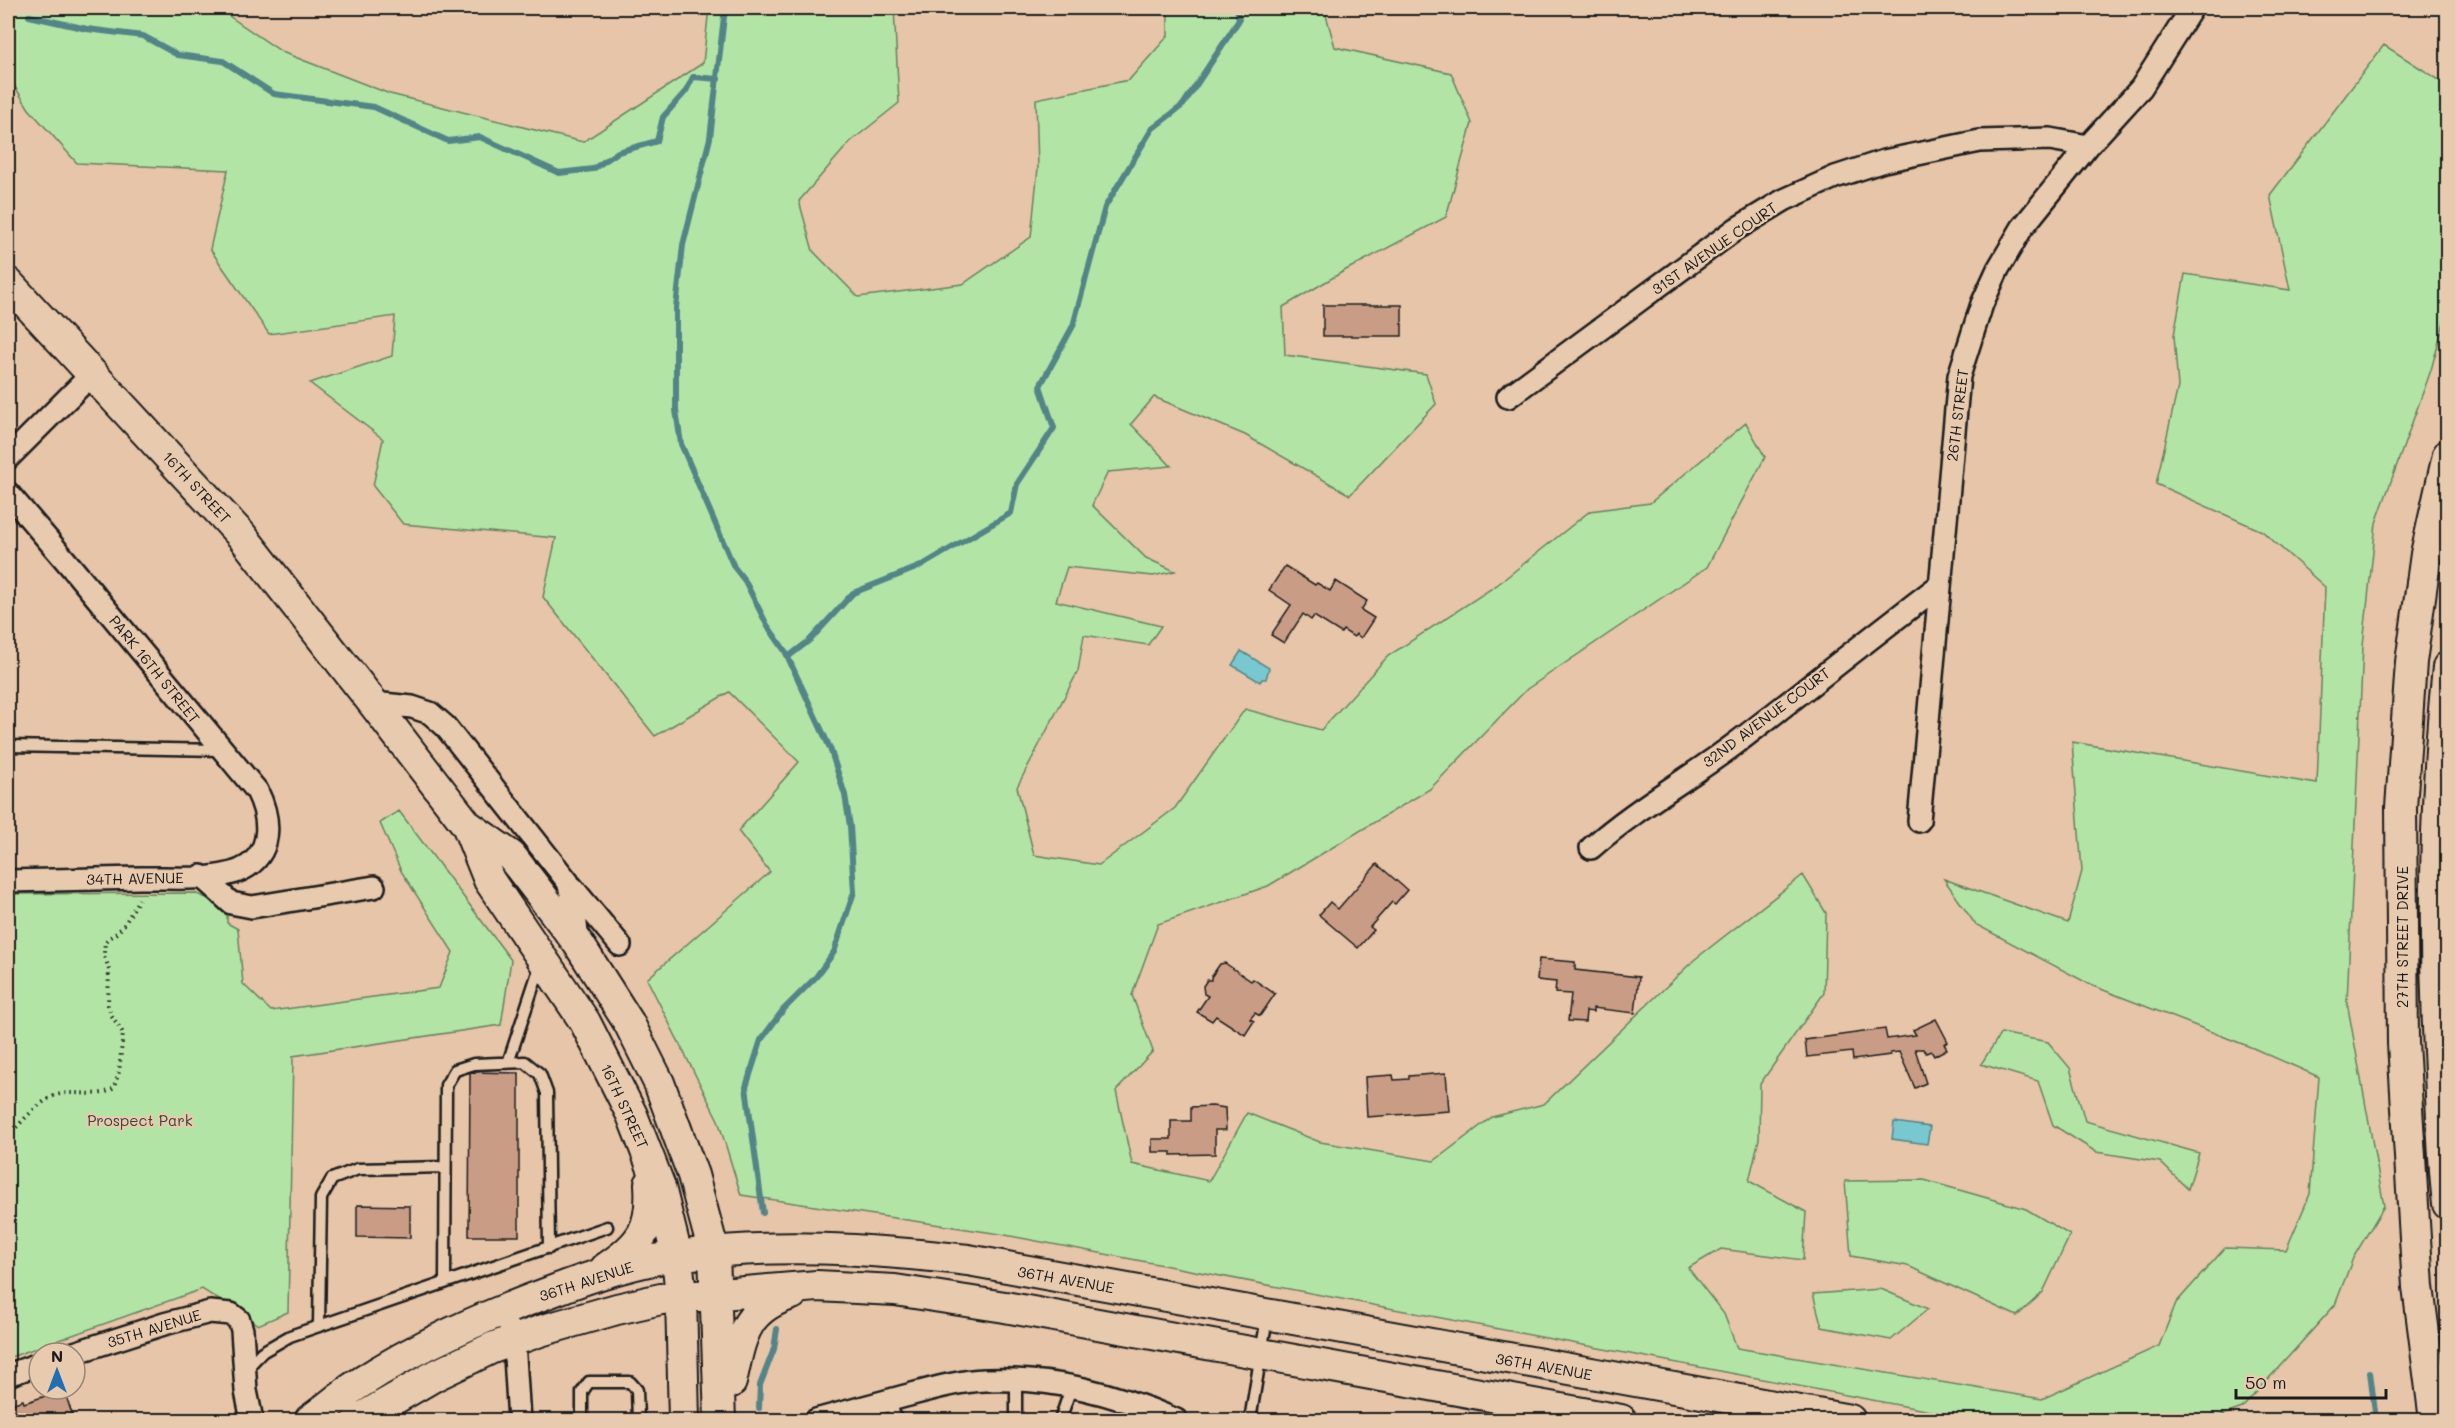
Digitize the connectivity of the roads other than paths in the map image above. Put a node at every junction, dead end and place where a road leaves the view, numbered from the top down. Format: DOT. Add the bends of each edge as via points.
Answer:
graph roads {
  1 [pos="2192,8"];
  2 [pos="2088,146"];
  3 [pos="8,283"];
  4 [pos="92,374"];
  5 [pos="1508,398"];
  6 [pos="2448,455"];
  7 [pos="8,458"];
  8 [pos="8,494"];
  9 [pos="1940,585"];
  10 [pos="2448,667"];
  11 [pos="374,703"];
  12 [pos="8,746"];
  13 [pos="221,750"];
  14 [pos="1919,821"];
  15 [pos="467,825"];
  16 [pos="1591,848"];
  17 [pos="257,857"];
  18 [pos="201,876"];
  19 [pos="8,881"];
  20 [pos="568,882"];
  21 [pos="374,887"];
  22 [pos="578,944"];
  23 [pos="620,945"];
  24 [pos="542,959"];
  25 [pos="508,1063"];
  26 [pos="632,1115"];
  27 [pos="445,1167"];
  28 [pos="2448,1204"];
  29 [pos="607,1227"];
  30 [pos="549,1248"];
  31 [pos="714,1253"];
  32 [pos="676,1256"];
  33 [pos="599,1274"];
  34 [pos="445,1283"];
  35 [pos="817,1286"];
  36 [pos="716,1294"];
  37 [pos="681,1297"];
  38 [pos="502,1310"];
  39 [pos="1267,1316"];
  40 [pos="320,1326"];
  41 [pos="514,1341"];
  42 [pos="87,1349"];
  43 [pos="1261,1355"];
  44 [pos="27,1368"];
  45 [pos="245,1370"];
  46 [pos="8,1374"];
  47 [pos="1016,1380"];
  48 [pos="1072,1385"];
  49 [pos="890,1400"];
  50 [pos="1131,1412"];
  51 [pos="252,1420"];
  52 [pos="310,1420"];
  53 [pos="358,1420"];
  54 [pos="519,1420"];
  55 [pos="582,1420"];
  56 [pos="638,1420"];
  57 [pos="684,1420"];
  58 [pos="721,1420"];
  59 [pos="816,1420"];
  60 [pos="896,1420"];
  61 [pos="1016,1420"];
  62 [pos="1060,1420"];
  63 [pos="1176,1420"];
  64 [pos="1250,1420"];
  65 [pos="1621,1420"];
  66 [pos="1850,1420"];
  67 [pos="2436,1420"];
  1 -- 2 [label="street, 26TH STREET" via="2141,88"];
  2 -- 5 [label="street, 31ST AVENUE COURT" via="2050,139 1980,141 1884,161 1804,191 1736,228"];
  2 -- 9 [label="street, 26TH STREET" via="2022,228 1982,304 1959,376"];
  3 -- 4 [label="main road, 16TH STREET"];
  4 -- 7 [label="street"];
  4 -- 11 [label="main road, 16TH STREET" via="242,536"];
  6 -- 67 [label="main road, 27TH STREET DRIVE" via="2426,554 2411,662 2401,808 2403,1043 2418,1287"];
  8 -- 13 [label="street, PARK 16TH STREET"];
  9 -- 14 [label="street, 26TH STREET"];
  9 -- 16 [label="street, 32ND AVENUE COURT" via="1733,745 1620,822"];
  10 -- 28 [label="main road" via="2440,739 2435,957"];
  11 -- 15 [label="main road, 16TH STREET"];
  11 -- 20 [label="street, 16TH STREET" via="412,707 430,713 445,726"];
  12 -- 13 [label="lane"];
  13 -- 17 [label="street, PARK 16TH STREET" via="257,791 265,808 267,829"];
  15 -- 22 [label="main road, 16TH STREET" via="512,856"];
  15 -- 24 [label="main road, 16TH STREET" via="489,880"];
  17 -- 18 [label="street, 34TH AVENUE" via="232,872"];
  18 -- 19 [label="street, 34TH AVENUE"];
  18 -- 21 [label="street" via="231,903 252,906"];
  20 -- 22 [label="street, 16TH STREET"];
  20 -- 23 [label="street, 16TH STREET"];
  22 -- 31 [label="main road, 16TH STREET" via="629,1023 659,1083 693,1175"];
  24 -- 25 [label="lane"];
  24 -- 26 [label="main road, 16TH STREET" via="585,1022"];
  25 -- 27 [label="lane" via="474,1064 455,1070 446,1085"];
  25 -- 30 [label="lane" via="525,1062 540,1074 547,1093"];
  26 -- 32 [label="main road, 16TH STREET" via="660,1187"];
  26 -- 33 [label="main road" via="650,1177 651,1213 634,1248"];
  27 -- 34 [label="lane"];
  27 -- 40 [label="lane" via="358,1168 332,1179 321,1198"];
  29 -- 30 [label="lane"];
  30 -- 34 [label="lane"];
  31 -- 32 [label="main road, 36TH AVENUE"];
  31 -- 36 [label="main road, 16TH STREET"];
  31 -- 39 [label="main road, 36TH AVENUE" via="821,1248 968,1260"];
  32 -- 33 [label="main road, 36TH AVENUE"];
  32 -- 37 [label="main road, 16TH STREET"];
  33 -- 38 [label="main road, 36TH AVENUE"];
  34 -- 40 [label="lane"];
  35 -- 36 [label="main road"];
  35 -- 43 [label="main road" via="925,1294"];
  35 -- 58 [label="main road" via="768,1303 749,1320 741,1336"];
  36 -- 37 [label="main road"];
  36 -- 58 [label="main road, 16TH STREET"];
  37 -- 41 [label="main road" via="617,1308"];
  37 -- 57 [label="main road, 16TH STREET"];
  38 -- 41 [label="street"];
  38 -- 52 [label="main road, 36TH AVENUE" via="428,1344 357,1385"];
  39 -- 43 [label="lane"];
  39 -- 66 [label="main road, 36TH AVENUE"];
  40 -- 45 [label="lane" via="290,1336 262,1352"];
  41 -- 53 [label="main road" via="443,1372"];
  41 -- 54 [label="street"];
  42 -- 45 [label="street, 35TH AVENUE" via="220,1311 239,1320"];
  43 -- 64 [label="lane"];
  43 -- 65 [label="main road"];
  44 -- 46 [label="street"];
  45 -- 51 [label="street, 35TH AVENUE"];
  47 -- 48 [label="street"];
  47 -- 49 [label="street" via="948,1385"];
  47 -- 61 [label="lane"];
  48 -- 50 [label="street"];
  48 -- 62 [label="lane"];
  49 -- 59 [label="street"];
  49 -- 60 [label="lane"];
  50 -- 63 [label="street"];
  55 -- 56 [label="lane" via="582,1392 589,1382 630,1382 637,1390"];
}
